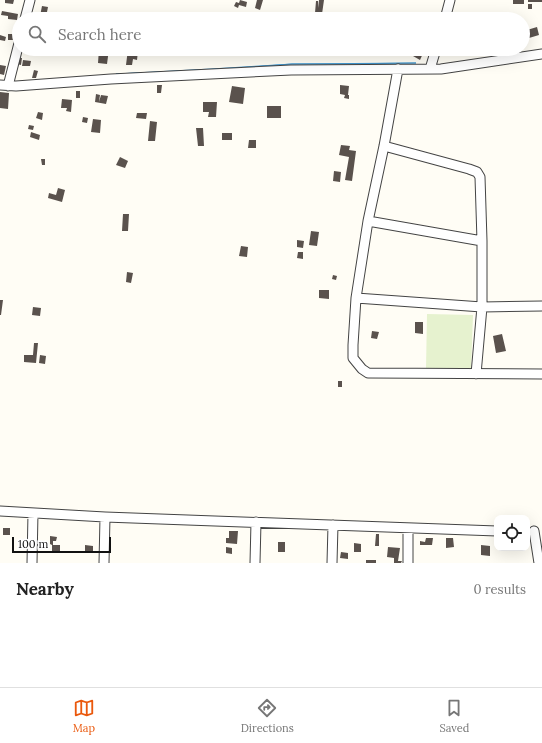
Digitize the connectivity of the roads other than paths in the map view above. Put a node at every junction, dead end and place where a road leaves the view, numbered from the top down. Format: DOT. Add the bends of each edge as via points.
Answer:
graph roads {
  1 [pos="30,0"];
  2 [pos="450,0"];
  3 [pos="27,12"];
  4 [pos="447,12"];
  5 [pos="542,54"];
  6 [pos="14,56"];
  7 [pos="434,56"];
  8 [pos="529,56"];
  9 [pos="530,56"];
  10 [pos="398,69"];
  11 [pos="430,69"];
  12 [pos="4,86"];
  13 [pos="384,146"];
  14 [pos="368,221"];
  15 [pos="482,241"];
  16 [pos="356,298"];
  17 [pos="542,306"];
  18 [pos="482,307"];
  19 [pos="476,374"];
  20 [pos="542,374"];
  21 [pos="0,510"];
  22 [pos="33,513"];
  23 [pos="105,517"];
  24 [pos="256,522"];
  25 [pos="333,525"];
  26 [pos="408,528"];
  27 [pos="494,531"];
  28 [pos="534,531"];
  29 [pos="32,563"];
  30 [pos="104,563"];
  31 [pos="255,563"];
  32 [pos="332,563"];
  33 [pos="408,563"];
  34 [pos="539,563"];
  1 -- 3 [label="street"];
  2 -- 4 [label="street"];
  5 -- 9 [label="street"];
  6 -- 12 [label="street"];
  7 -- 11 [label="street"];
  8 -- 11 [label="street"];
  10 -- 11 [label="street"];
  10 -- 12 [label="street" via="291,70"];
  10 -- 13 [label="street"];
  13 -- 14 [label="street"];
  13 -- 15 [label="street" via="476,172 480,177"];
  14 -- 15 [label="street"];
  14 -- 16 [label="street"];
  15 -- 18 [label="street"];
  16 -- 18 [label="street"];
  16 -- 19 [label="street" via="354,358 368,373"];
  17 -- 18 [label="street"];
  18 -- 19 [label="street"];
  19 -- 20 [label="street"];
  21 -- 22 [label="street"];
  22 -- 23 [label="street"];
  22 -- 29 [label="street"];
  23 -- 24 [label="street"];
  23 -- 30 [label="street"];
  24 -- 25 [label="street"];
  24 -- 31 [label="street"];
  25 -- 26 [label="street"];
  25 -- 32 [label="street"];
  26 -- 27 [label="street"];
  26 -- 33 [label="street"];
  28 -- 34 [label="street"];
}
